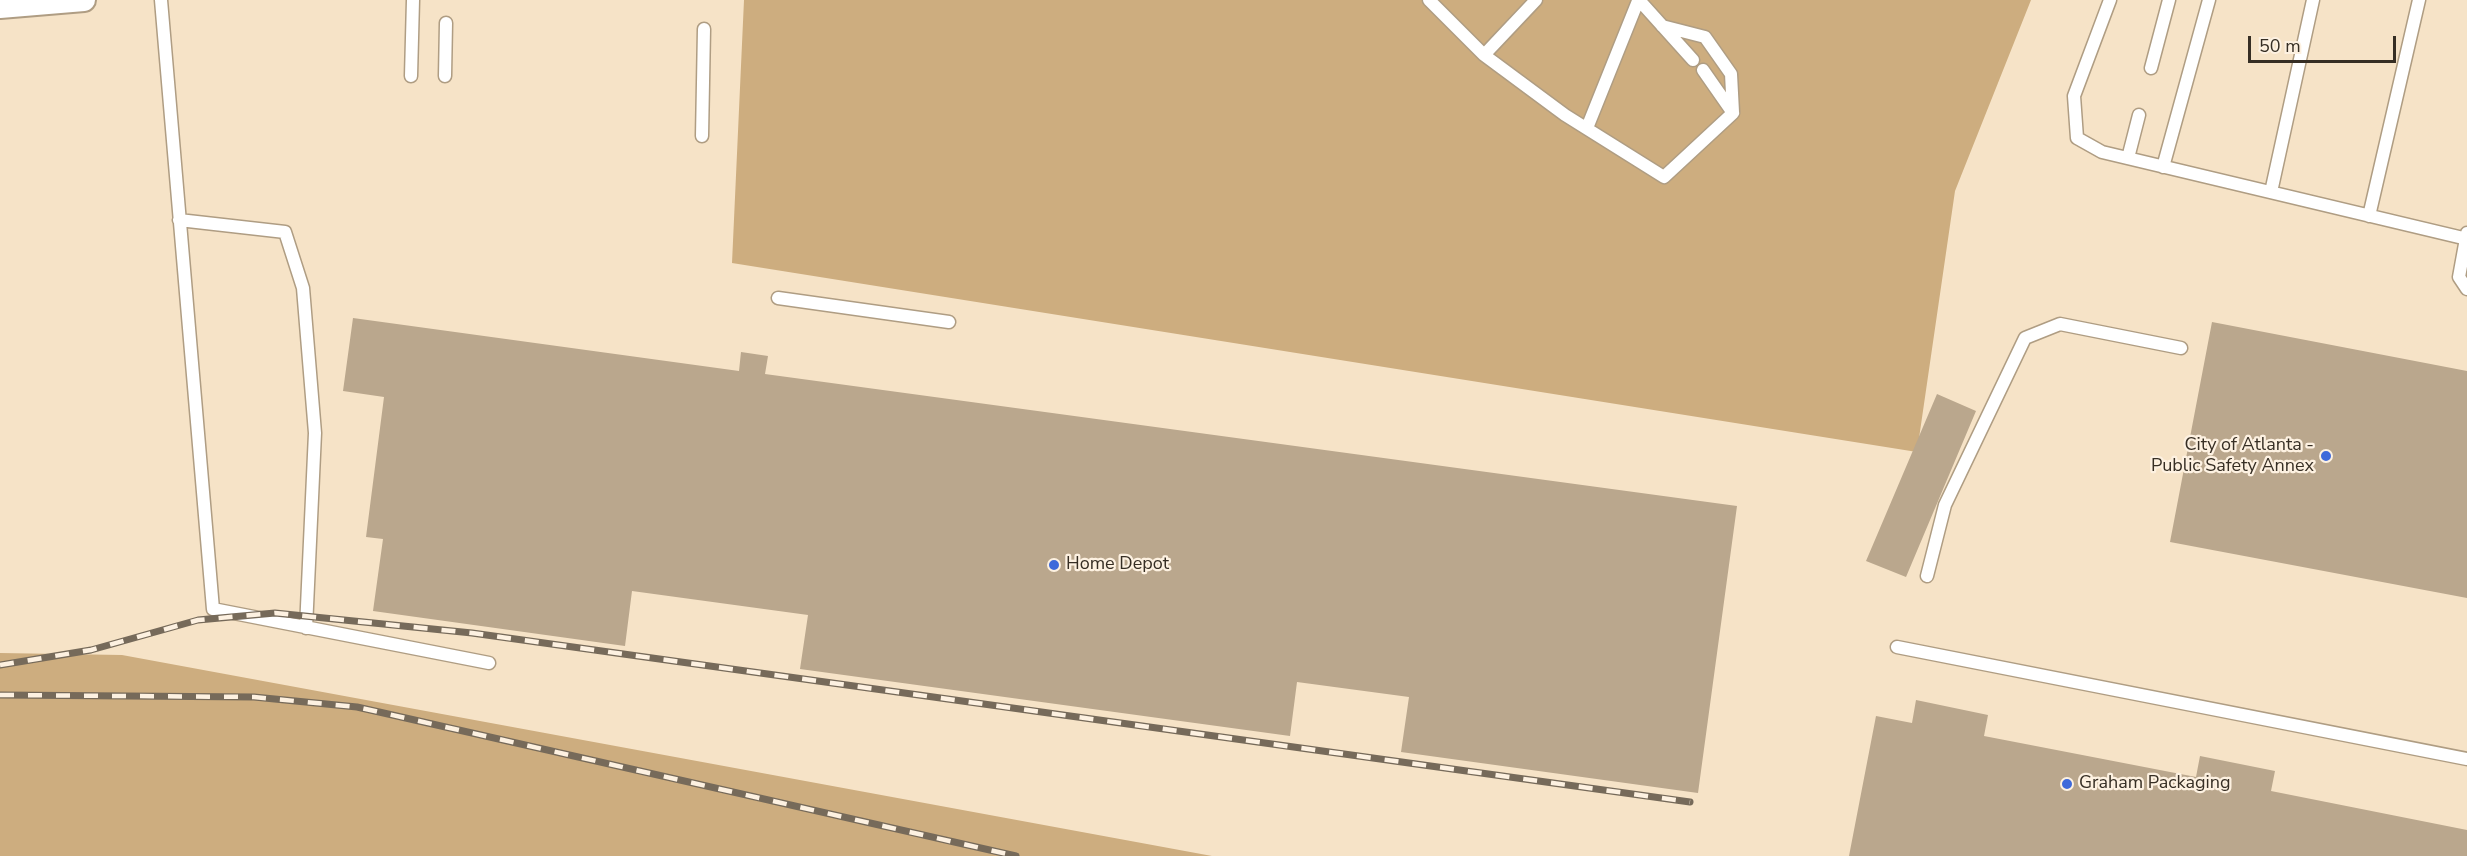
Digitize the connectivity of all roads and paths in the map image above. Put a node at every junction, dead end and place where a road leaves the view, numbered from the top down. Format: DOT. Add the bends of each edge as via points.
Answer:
graph roads {
  1 [pos="84,0"];
  2 [pos="161,0"];
  3 [pos="412,0"];
  4 [pos="1429,0"];
  5 [pos="1536,0"];
  6 [pos="2110,0"];
  7 [pos="2169,0"];
  8 [pos="2209,0"];
  9 [pos="2313,0"];
  10 [pos="2419,0"];
  11 [pos="1639,1"];
  12 [pos="0,7"];
  13 [pos="446,23"];
  14 [pos="1662,26"];
  15 [pos="704,29"];
  16 [pos="1484,55"];
  17 [pos="1693,60"];
  18 [pos="2151,68"];
  19 [pos="1703,70"];
  20 [pos="411,76"];
  21 [pos="445,76"];
  22 [pos="1733,113"];
  23 [pos="2139,115"];
  24 [pos="1587,128"];
  25 [pos="702,136"];
  26 [pos="2128,158"];
  27 [pos="2163,167"];
  28 [pos="2271,192"];
  29 [pos="2368,216"];
  30 [pos="179,220"];
  31 [pos="2466,236"];
  32 [pos="2467,289"];
  33 [pos="778,298"];
  34 [pos="949,322"];
  35 [pos="2181,348"];
  36 [pos="1927,576"];
  37 [pos="306,628"];
  38 [pos="1897,647"];
  39 [pos="489,663"];
  40 [pos="2467,759"];
  1 -- 12 [label="street"];
  2 -- 30 [label="lane"];
  3 -- 20 [label="lane"];
  4 -- 16 [label="lane"];
  5 -- 16 [label="lane"];
  6 -- 26 [label="lane" via="2074,96 2077,138 2102,152"];
  7 -- 18 [label="lane"];
  8 -- 27 [label="lane"];
  9 -- 28 [label="lane"];
  10 -- 29 [label="lane"];
  11 -- 14 [label="lane"];
  11 -- 24 [label="lane"];
  13 -- 21 [label="lane"];
  14 -- 17 [label="lane"];
  14 -- 22 [label="lane" via="1705,37 1731,74"];
  15 -- 25 [label="lane"];
  16 -- 24 [label="lane"];
  19 -- 22 [label="lane"];
  22 -- 24 [label="lane" via="1664,177"];
  23 -- 26 [label="lane"];
  26 -- 27 [label="lane"];
  27 -- 28 [label="lane"];
  28 -- 29 [label="lane"];
  29 -- 31 [label="lane"];
  30 -- 37 [label="lane" via="213,609"];
  30 -- 37 [label="lane" via="285,232 303,288 315,433"];
  31 -- 32 [label="lane" via="2459,277"];
  33 -- 34 [label="lane"];
  35 -- 36 [label="lane" via="2060,324 2025,338 1945,505"];
  37 -- 39 [label="lane"];
  38 -- 40 [label="lane"];
}
